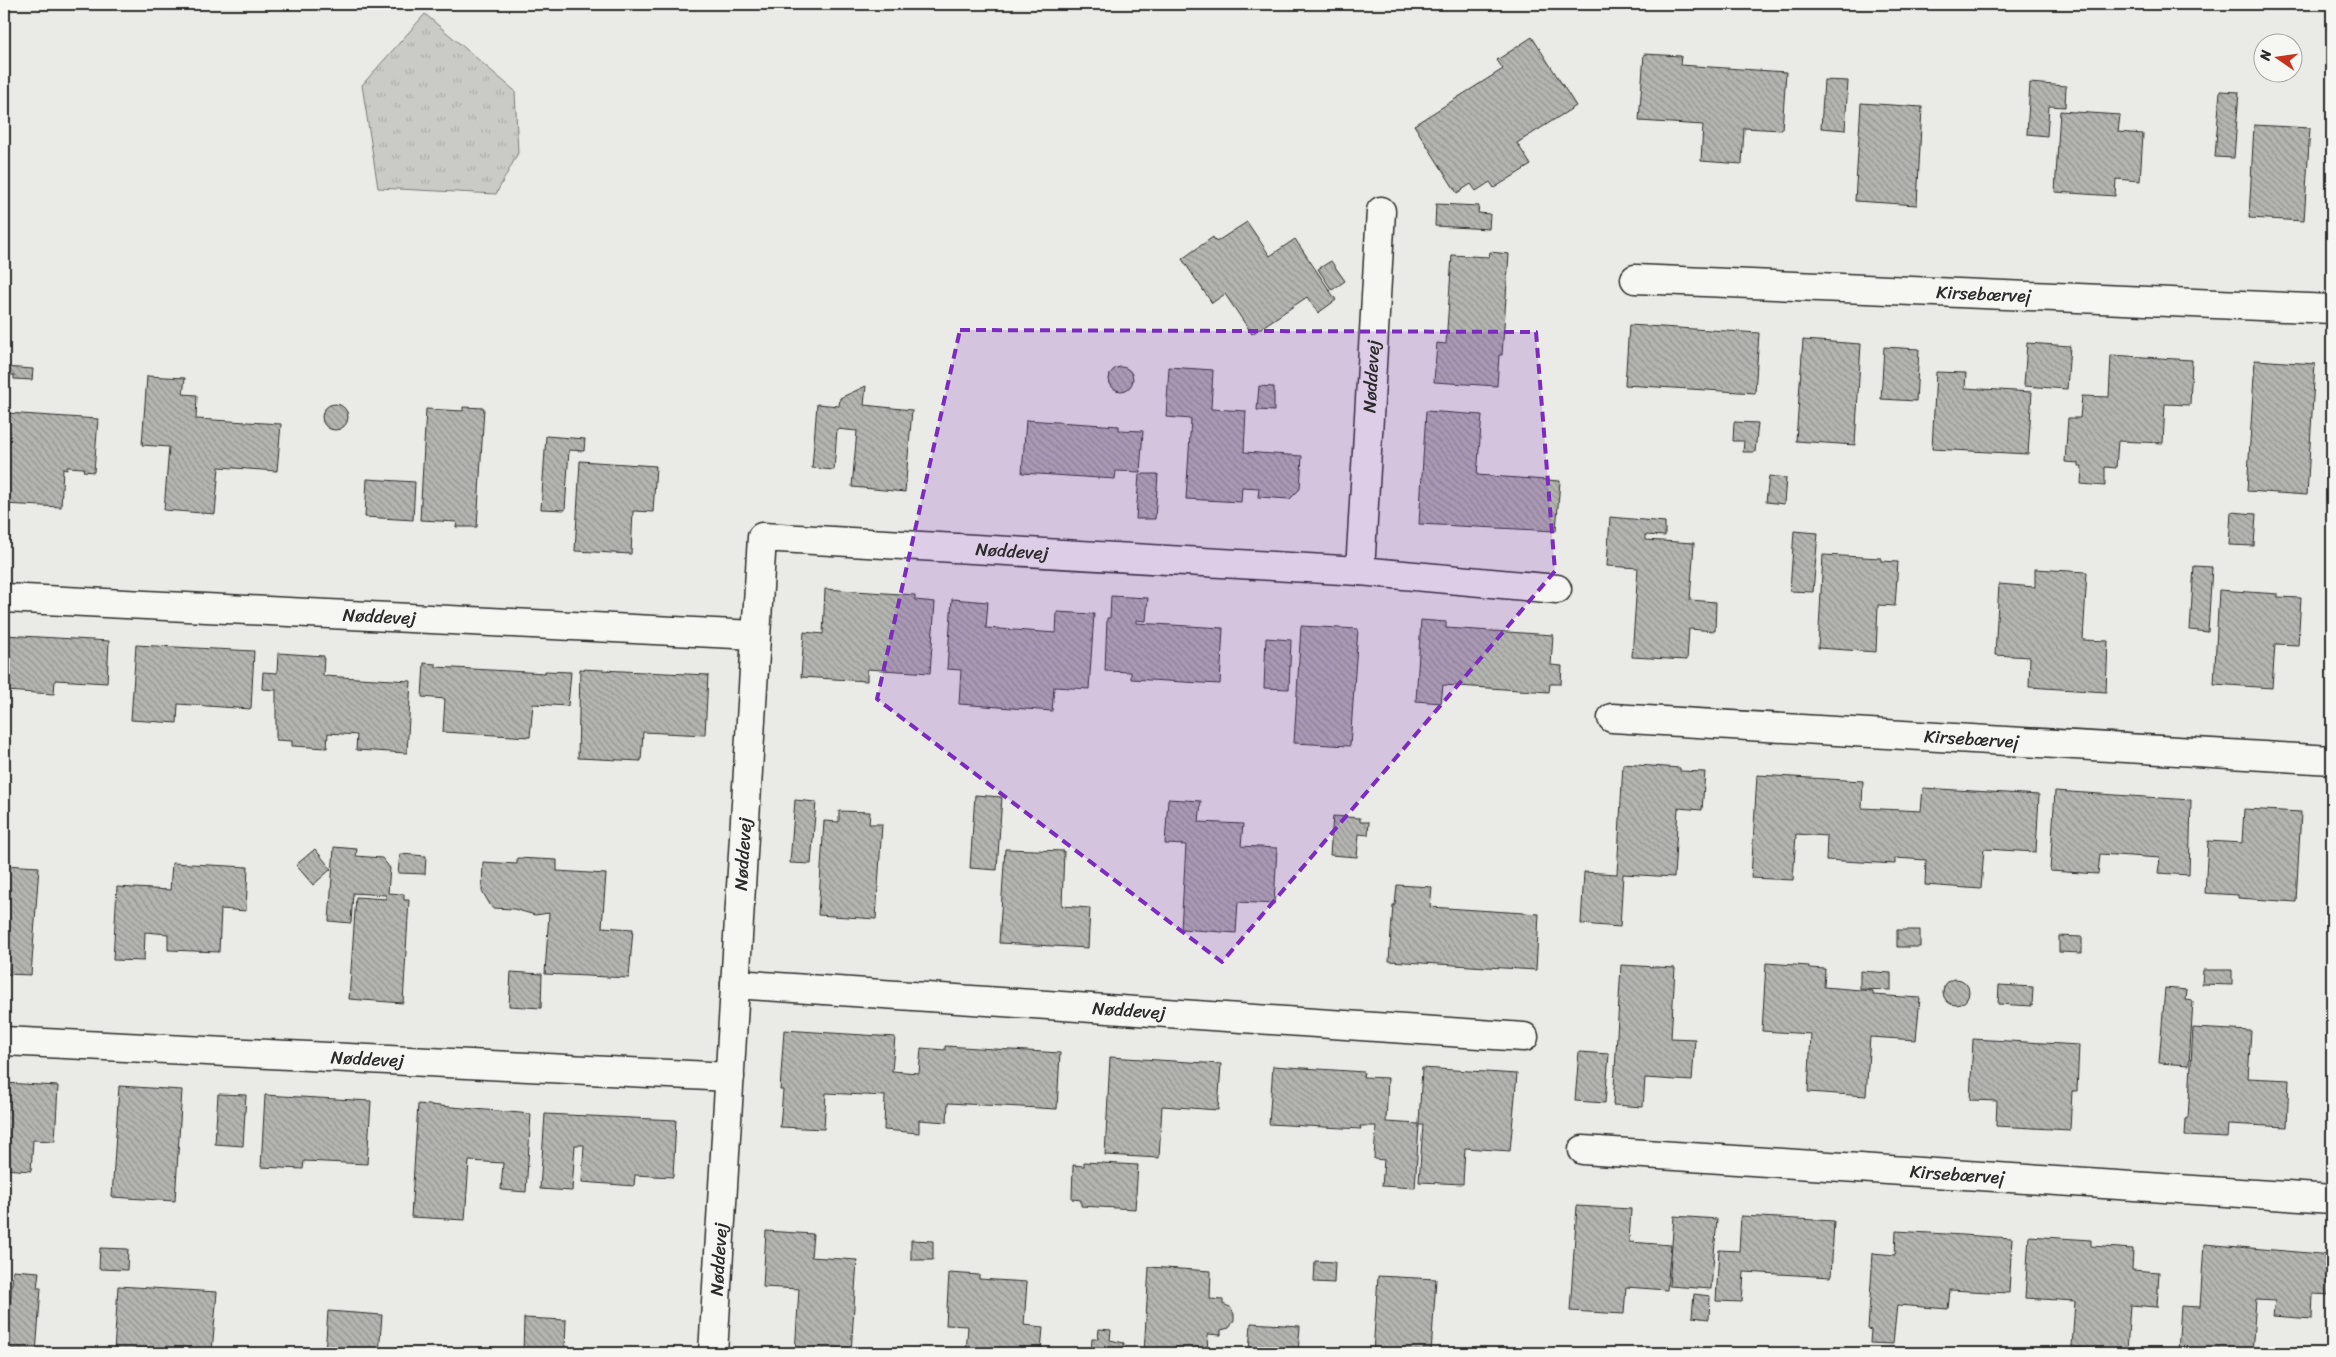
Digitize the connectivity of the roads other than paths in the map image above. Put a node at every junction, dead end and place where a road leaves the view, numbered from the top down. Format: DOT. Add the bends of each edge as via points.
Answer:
graph roads {
  1 [pos="1382,211"];
  2 [pos="1635,279"];
  3 [pos="2332,309"];
  4 [pos="1360,572"];
  5 [pos="1557,588"];
  6 [pos="4,598"];
  7 [pos="756,634"];
  8 [pos="1612,718"];
  9 [pos="2332,760"];
  10 [pos="735,984"];
  11 [pos="1524,1037"];
  12 [pos="4,1041"];
  13 [pos="730,1076"];
  14 [pos="1583,1150"];
  15 [pos="2332,1200"];
  16 [pos="713,1353"];
  1 -- 4 [label="street, Nøddevej"];
  2 -- 3 [label="street, Kirsebærvej"];
  4 -- 5 [label="street, Nøddevej"];
  4 -- 7 [label="street, Nøddevej" via="762,537"];
  6 -- 7 [label="street, Nøddevej"];
  7 -- 10 [label="street, Nøddevej"];
  8 -- 9 [label="street, Kirsebærvej"];
  10 -- 11 [label="street, Nøddevej"];
  10 -- 13 [label="street, Nøddevej"];
  12 -- 13 [label="street, Nøddevej"];
  13 -- 16 [label="street, Nøddevej"];
  14 -- 15 [label="street, Kirsebærvej"];
}
